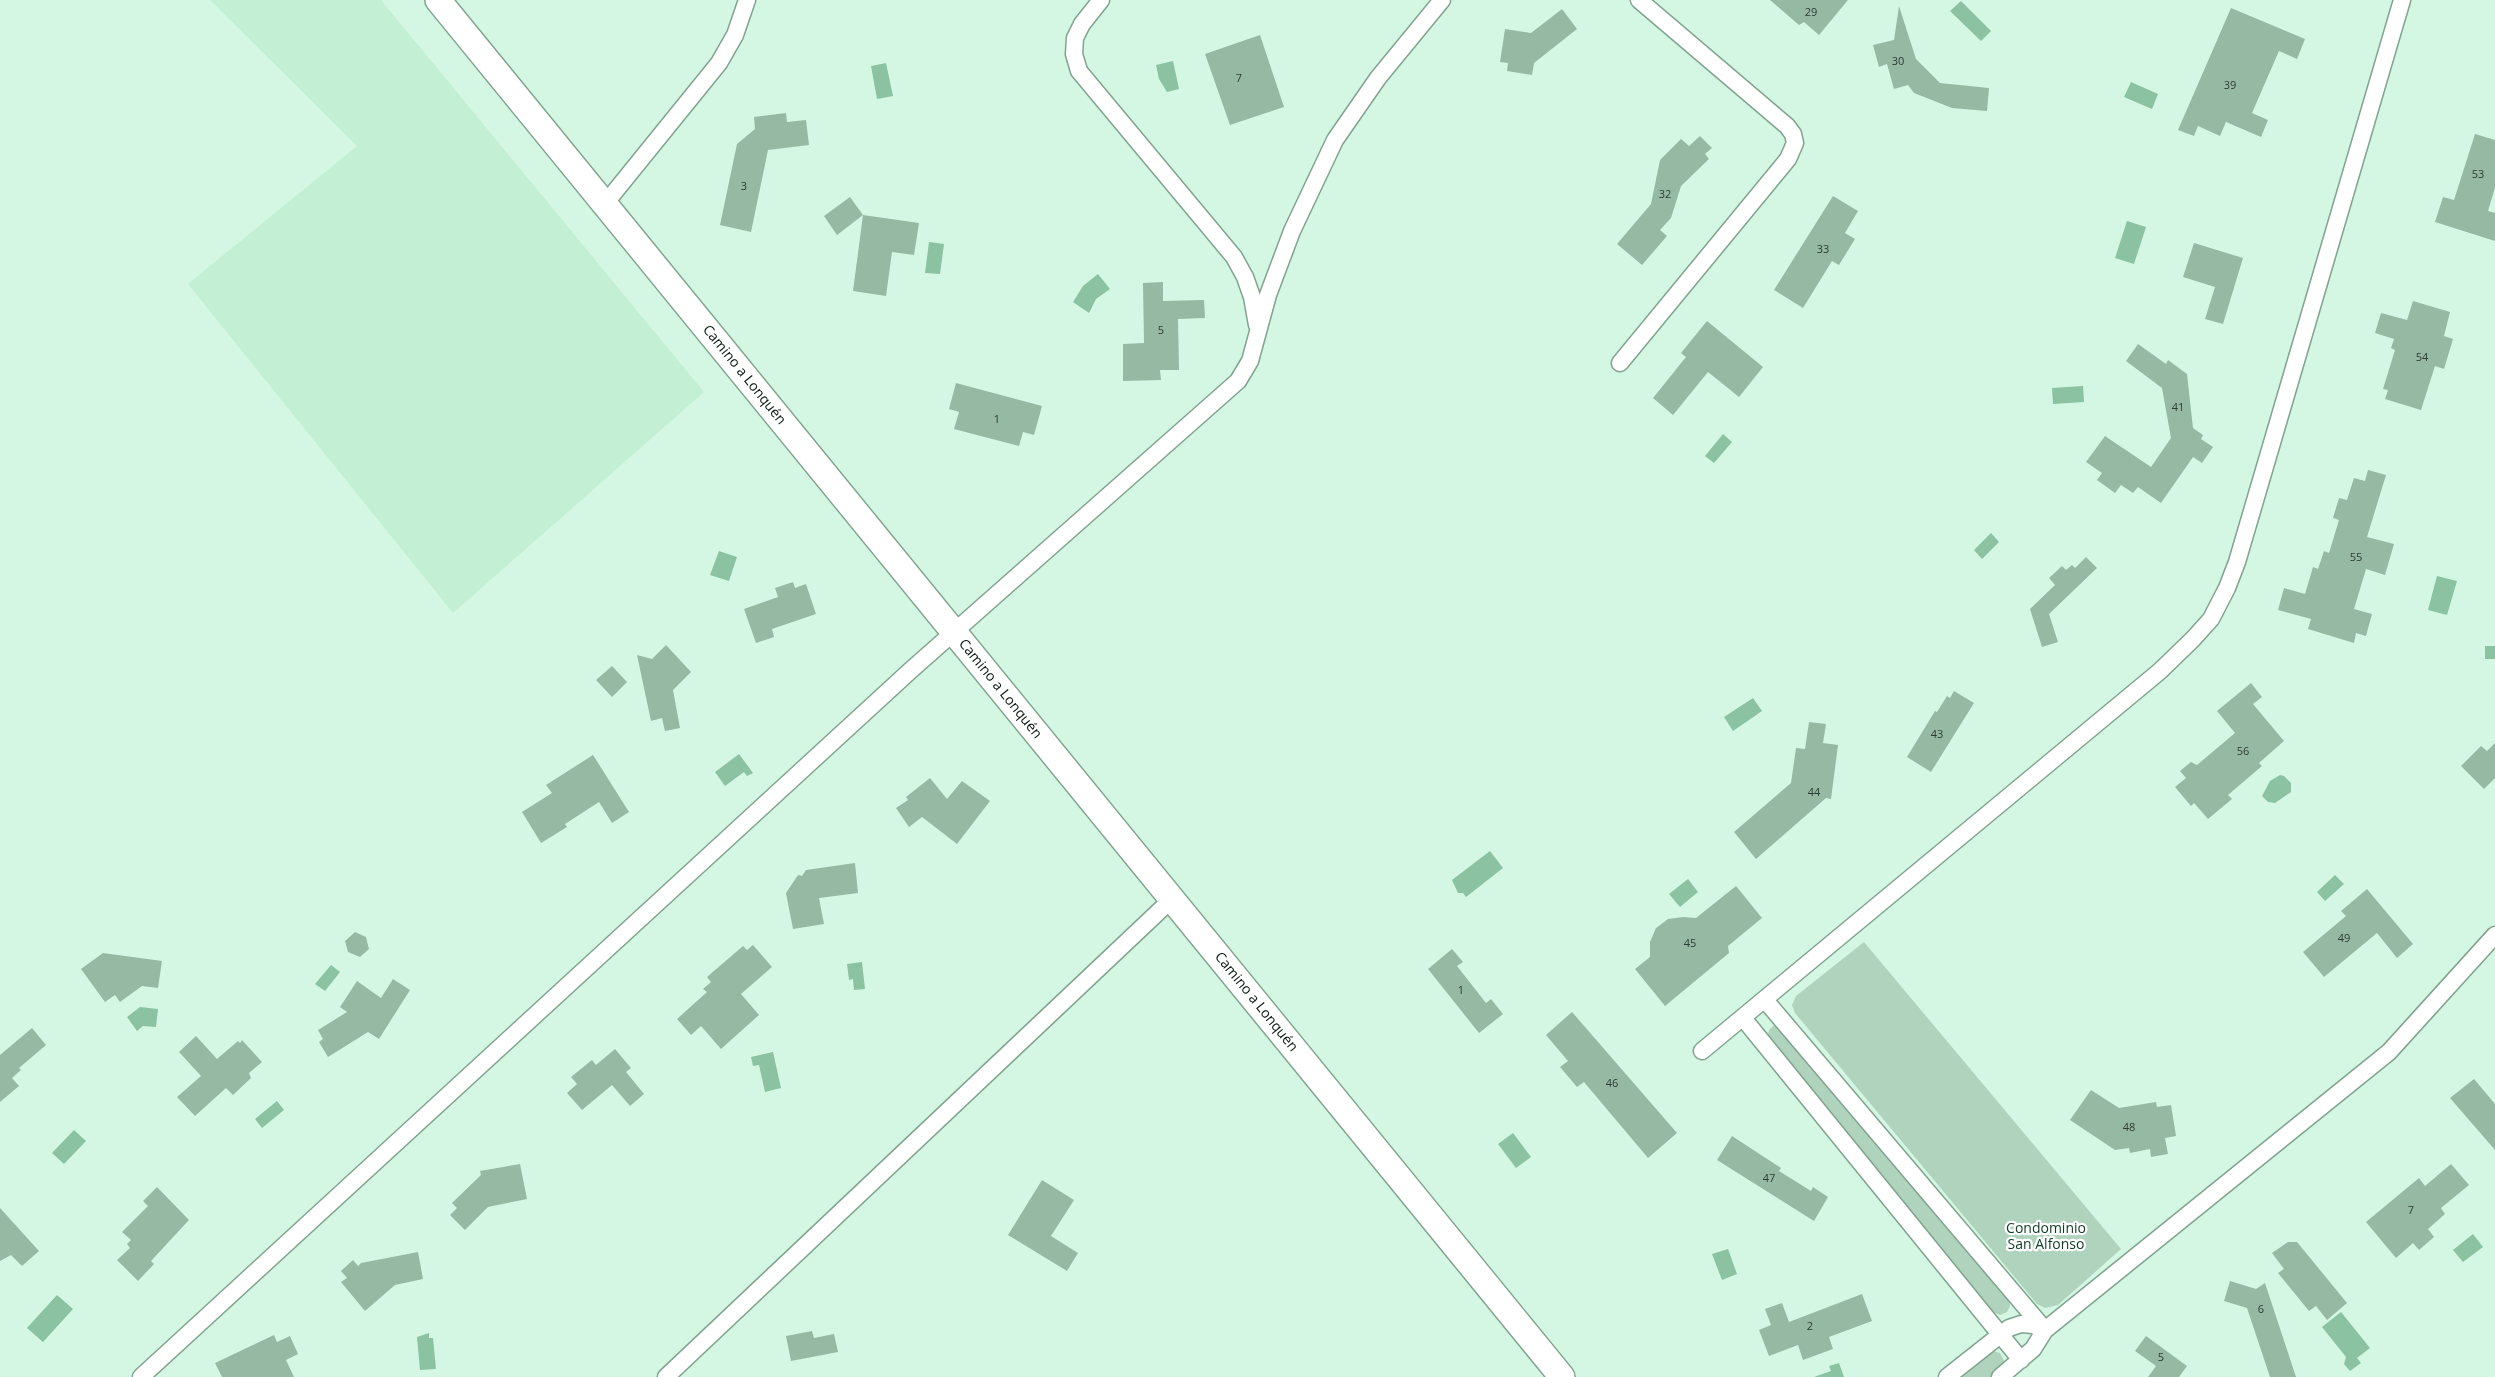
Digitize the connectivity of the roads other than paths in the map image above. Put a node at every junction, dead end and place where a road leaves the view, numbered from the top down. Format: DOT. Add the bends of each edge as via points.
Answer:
graph roads {
  1 [pos="438,0"];
  2 [pos="747,0"];
  3 [pos="1101,0"];
  4 [pos="1442,0"];
  5 [pos="1639,0"];
  6 [pos="2402,0"];
  7 [pos="604,205"];
  8 [pos="1258,332"];
  9 [pos="1620,363"];
  10 [pos="954,632"];
  11 [pos="1172,899"];
  12 [pos="2495,935"];
  13 [pos="1765,1000"];
  14 [pos="1743,1018"];
  15 [pos="1702,1051"];
  16 [pos="2045,1330"];
  17 [pos="2000,1334"];
  18 [pos="2021,1360"];
  19 [pos="141,1377"];
  20 [pos="666,1377"];
  21 [pos="1562,1377"];
  22 [pos="1947,1377"];
  23 [pos="2000,1377"];
  1 -- 7 [label="main road, Camino a Lonquén"];
  2 -- 7 [label="street" via="735,35 719,64"];
  3 -- 8 [label="street" via="1075,38 1074,54 1079,71 1234,257 1252,297"];
  4 -- 8 [label="street" via="1378,78 1335,140 1282,257"];
  5 -- 9 [label="street" via="1787,126 1795,143 1788,159"];
  6 -- 13 [label="street" via="2237,562 2228,588 2211,619 2160,671"];
  7 -- 10 [label="main road, Camino a Lonquén"];
  8 -- 10 [label="street" via="1250,361 1228,392"];
  10 -- 11 [label="main road, Camino a Lonquén"];
  10 -- 19 [label="street"];
  11 -- 20 [label="street"];
  11 -- 21 [label="main road, Camino a Lonquén"];
  12 -- 16 [label="street" via="2389,1052"];
  13 -- 14 [label="street"];
  13 -- 16 [label="street"];
  14 -- 15 [label="street"];
  14 -- 17 [label="street"];
  16 -- 17 [label="street" via="2021,1324"];
  16 -- 18 [label="street" via="2033,1350"];
  17 -- 18 [label="street"];
  17 -- 22 [label="street"];
  18 -- 23 [label="street"];
}
